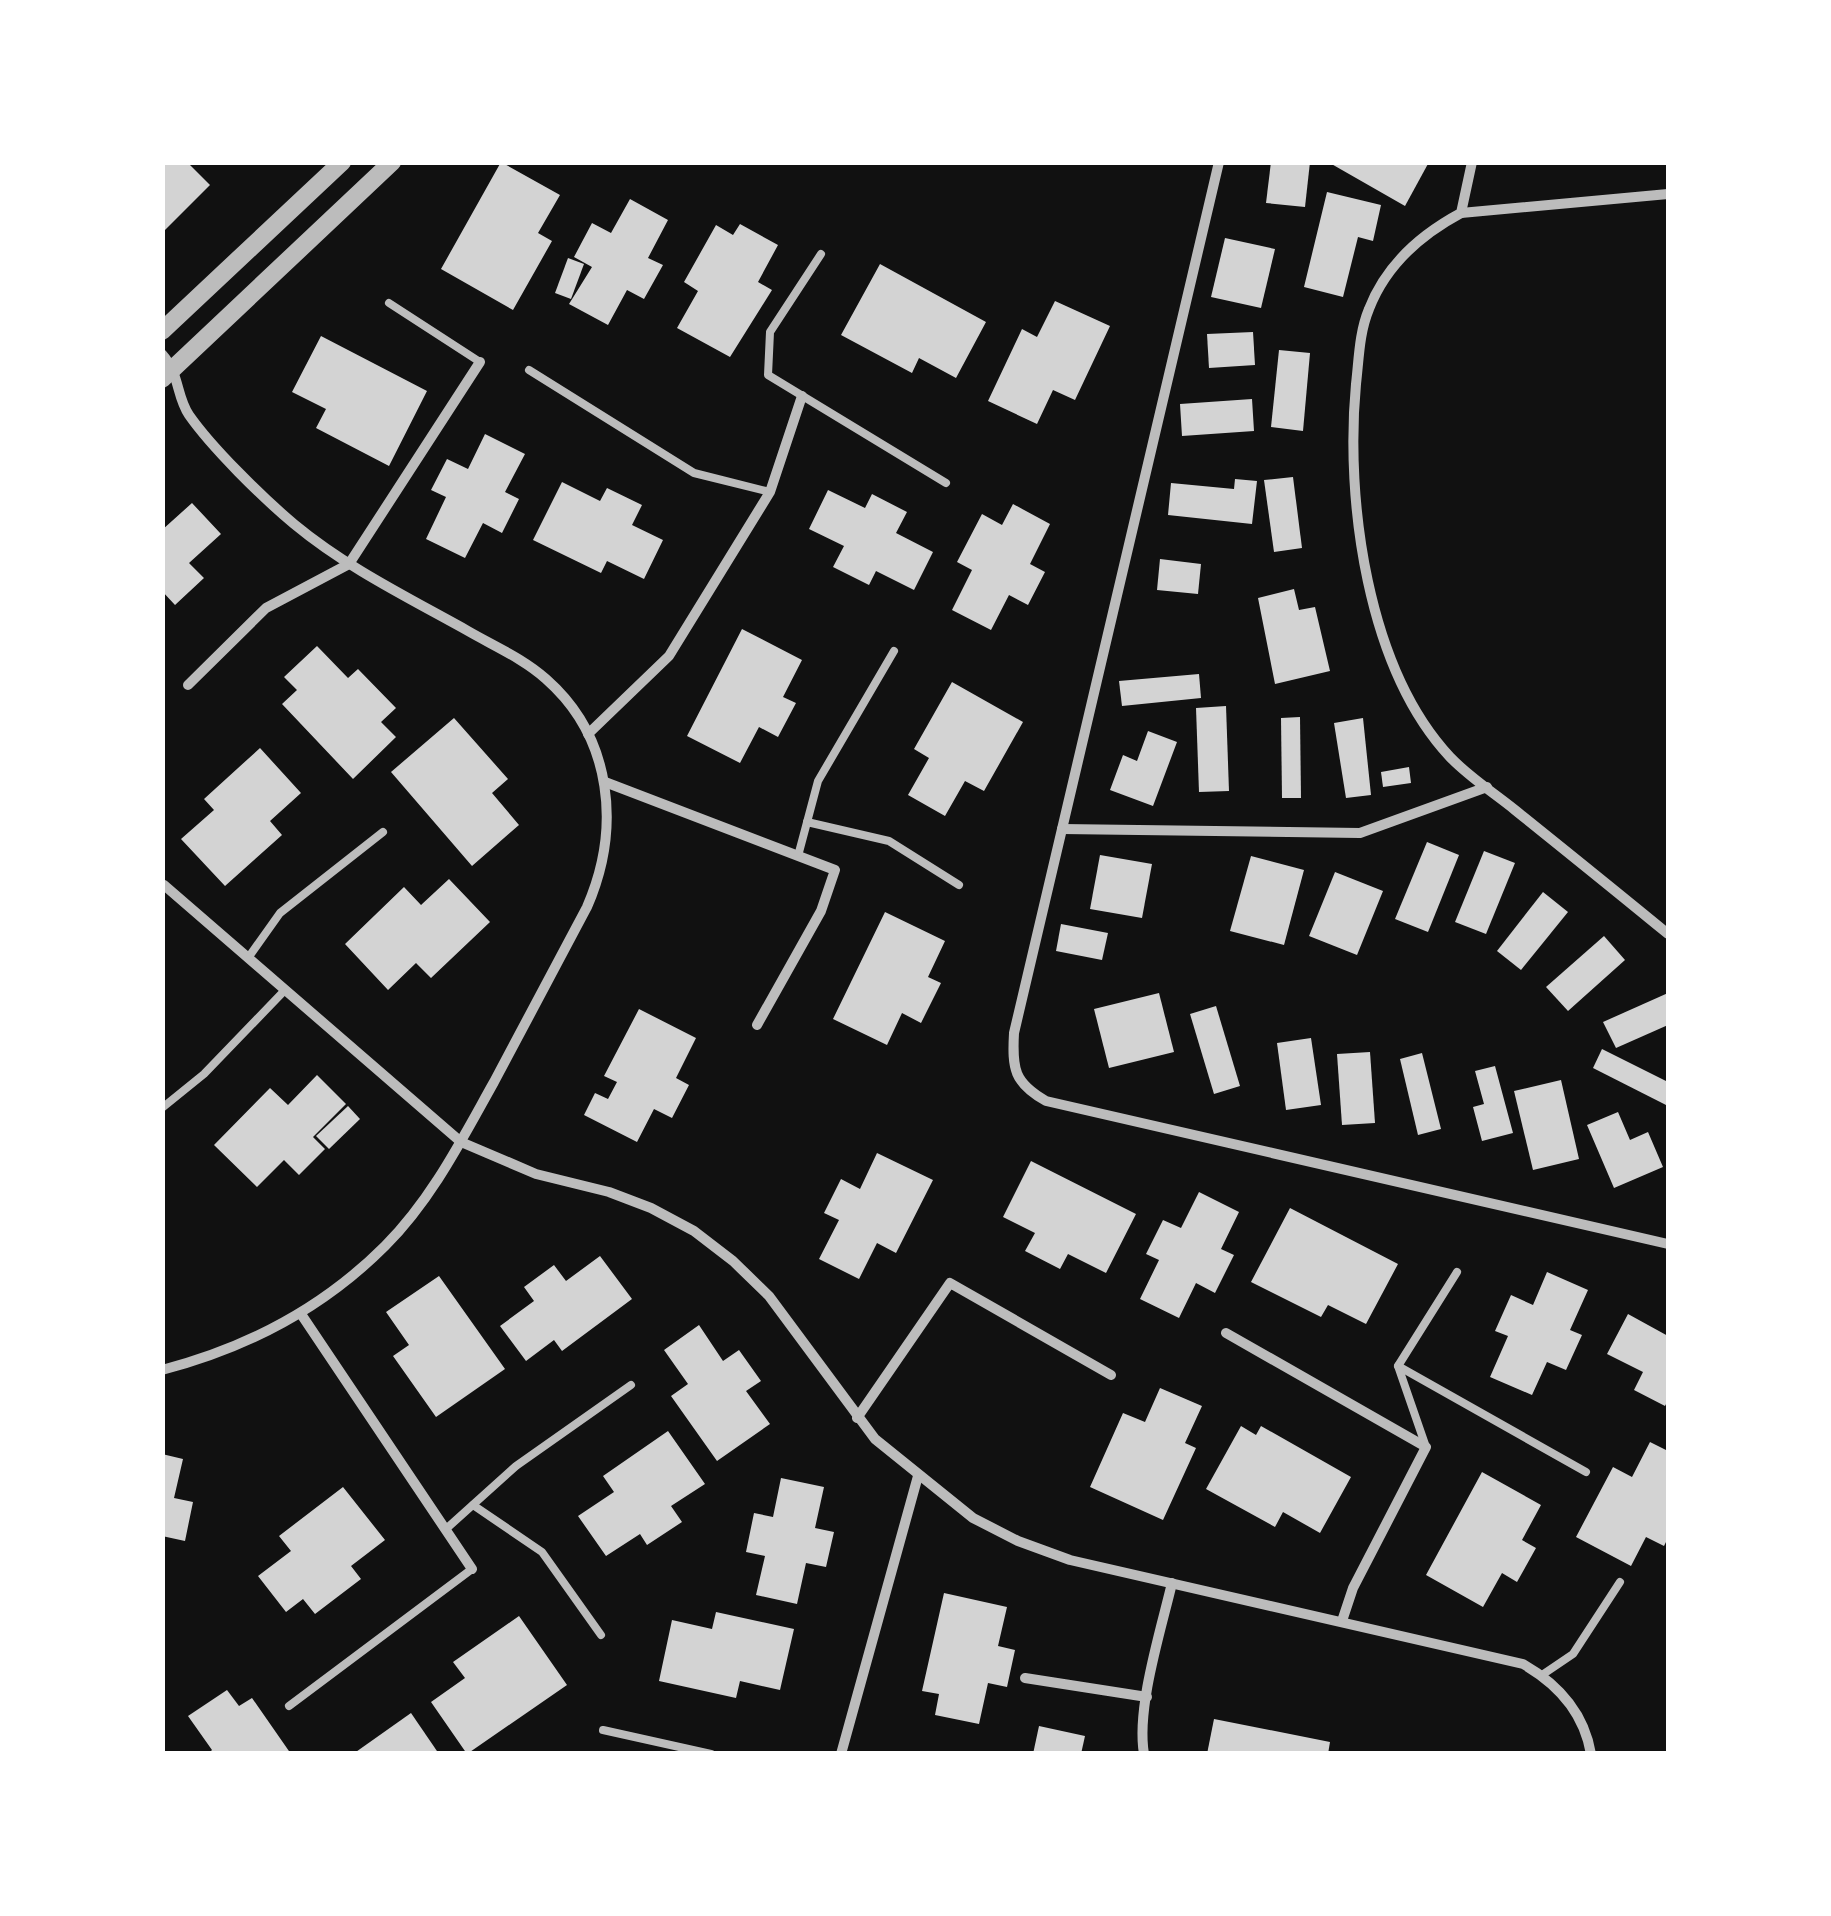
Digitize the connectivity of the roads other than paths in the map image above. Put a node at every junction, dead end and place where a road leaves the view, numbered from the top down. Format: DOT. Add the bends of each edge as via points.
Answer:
graph roads {
  1 [pos="342,162"];
  2 [pos="392,162"];
  3 [pos="1219,162"];
  4 [pos="1472,162"];
  5 [pos="1668,194"];
  6 [pos="1461,213"];
  7 [pos="822,254"];
  8 [pos="389,304"];
  9 [pos="162,332"];
  10 [pos="480,362"];
  11 [pos="167,367"];
  12 [pos="528,370"];
  13 [pos="802,396"];
  14 [pos="946,483"];
  15 [pos="770,492"];
  16 [pos="350,564"];
  17 [pos="894,650"];
  18 [pos="188,686"];
  19 [pos="588,734"];
  20 [pos="605,782"];
  21 [pos="1487,786"];
  22 [pos="807,822"];
  23 [pos="1062,829"];
  24 [pos="384,832"];
  25 [pos="798,856"];
  26 [pos="164,885"];
  27 [pos="959,885"];
  28 [pos="1668,934"];
  29 [pos="248,958"];
  30 [pos="285,990"];
  31 [pos="757,1025"];
  32 [pos="162,1108"];
  33 [pos="461,1142"];
  34 [pos="1668,1244"];
  35 [pos="1457,1272"];
  36 [pos="300,1314"];
  37 [pos="1226,1333"];
  38 [pos="1398,1366"];
  39 [pos="162,1370"];
  40 [pos="1112,1375"];
  41 [pos="631,1384"];
  42 [pos="858,1418"];
  43 [pos="1426,1447"];
  44 [pos="1586,1472"];
  45 [pos="918,1476"];
  46 [pos="473,1505"];
  47 [pos="446,1530"];
  48 [pos="472,1569"];
  49 [pos="1620,1582"];
  50 [pos="1172,1583"];
  51 [pos="1342,1621"];
  52 [pos="602,1634"];
  53 [pos="1542,1675"];
  54 [pos="1025,1678"];
  55 [pos="1147,1697"];
  56 [pos="289,1706"];
  57 [pos="604,1730"];
  58 [pos="712,1754"];
  59 [pos="841,1754"];
  60 [pos="1144,1754"];
  61 [pos="1592,1754"];
  1 -- 9 [label="street"];
  2 -- 11 [label="street"];
  3 -- 23 [label="street"];
  4 -- 6 [label="street"];
  5 -- 6 [label="street"];
  6 -- 21 [label="street" via="1418,240 1388,272 1367,312 1353,464 1360,541 1384,640 1406,690 1450,757"];
  7 -- 13 [label="lane" via="770,332 768,375"];
  8 -- 10 [label="lane"];
  10 -- 16 [label="street"];
  11 -- 16 [label="street" via="188,413 245,477"];
  12 -- 15 [label="lane" via="694,473"];
  13 -- 14 [label="lane"];
  13 -- 15 [label="street"];
  15 -- 19 [label="street" via="668,656"];
  16 -- 18 [label="street" via="266,608"];
  16 -- 19 [label="street" via="527,664 561,694"];
  17 -- 22 [label="lane" via="818,781"];
  19 -- 20 [label="street"];
  20 -- 25 [label="street"];
  20 -- 33 [label="street" via="607,842 596,886"];
  21 -- 23 [label="street" via="1360,833"];
  21 -- 28 [label="street"];
  22 -- 25 [label="lane"];
  22 -- 27 [label="lane" via="889,841"];
  23 -- 34 [label="street" via="1014,1033 1016,1073 1026,1089 1046,1101"];
  24 -- 29 [label="lane" via="280,913"];
  25 -- 31 [label="street" via="835,870 821,911"];
  26 -- 29 [label="street"];
  29 -- 30 [label="street"];
  30 -- 32 [label="lane"];
  30 -- 33 [label="street"];
  33 -- 36 [label="street" via="387,1244"];
  33 -- 42 [label="street" via="536,1174 651,1208 694,1231 769,1296"];
  35 -- 38 [label="lane"];
  36 -- 39 [label="street" via="202,1360"];
  36 -- 47 [label="street"];
  37 -- 43 [label="street"];
  38 -- 43 [label="lane"];
  38 -- 44 [label="lane"];
  40 -- 42 [label="street" via="950,1283"];
  41 -- 46 [label="lane"];
  42 -- 45 [label="street"];
  43 -- 51 [label="street"];
  45 -- 50 [label="street" via="972,1518 1018,1542"];
  45 -- 59 [label="street"];
  46 -- 47 [label="lane"];
  46 -- 52 [label="lane" via="542,1552"];
  47 -- 48 [label="street"];
  48 -- 56 [label="lane"];
  49 -- 53 [label="lane" via="1573,1654"];
  50 -- 51 [label="street"];
  50 -- 55 [label="street"];
  51 -- 53 [label="street" via="1490,1654"];
  53 -- 61 [label="street" via="1573,1706"];
  54 -- 55 [label="street"];
  55 -- 60 [label="street"];
  57 -- 58 [label="lane"];
}
